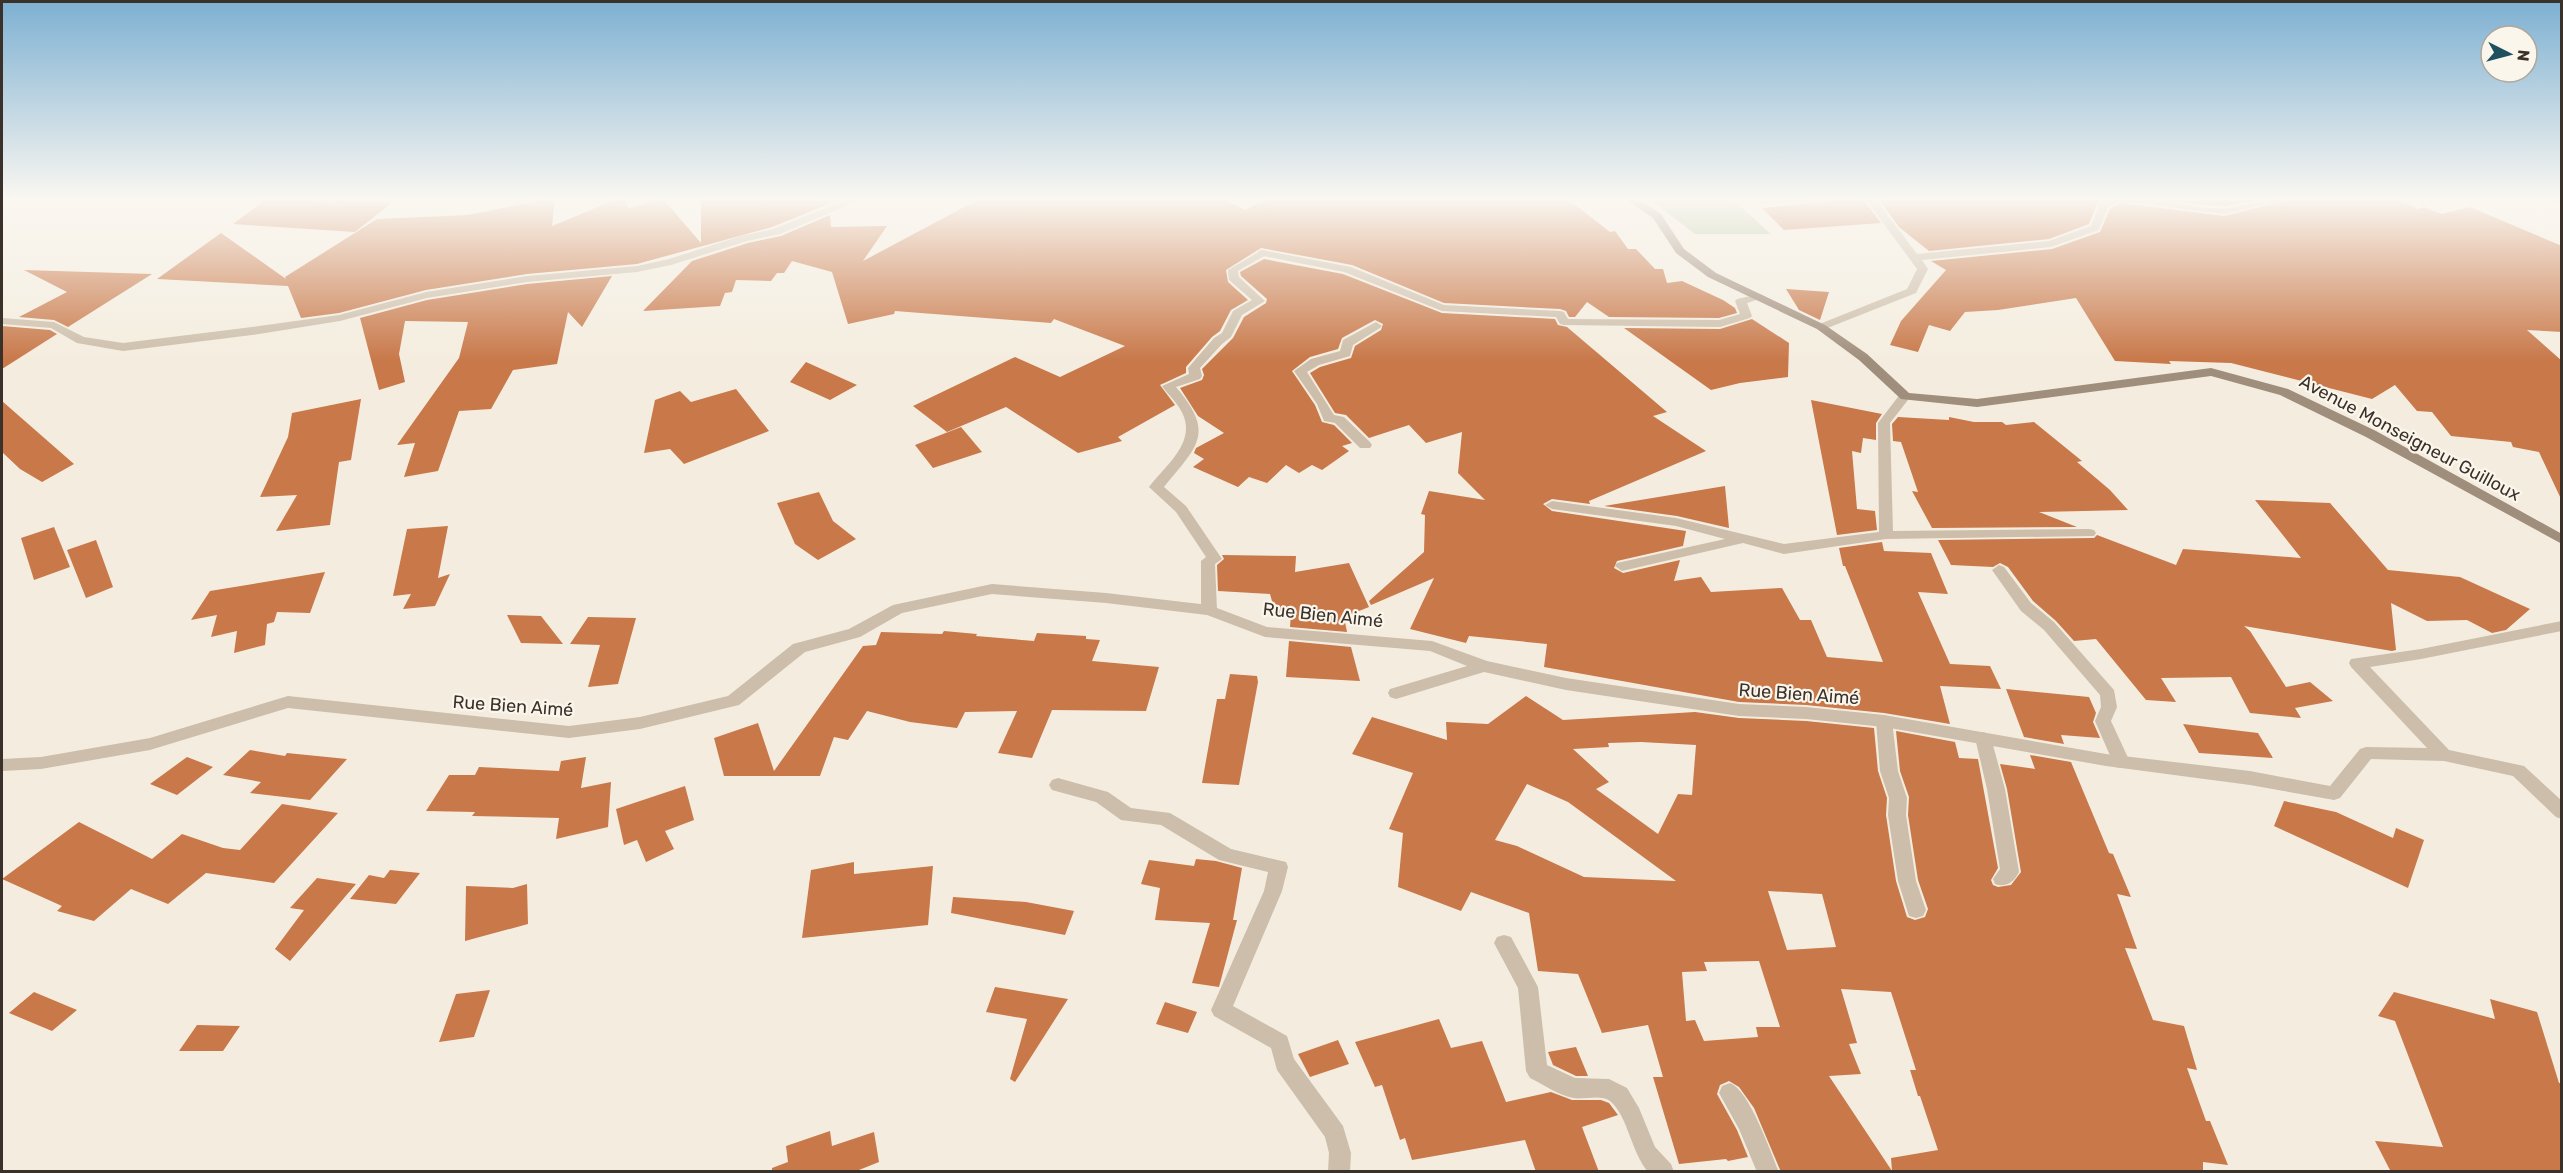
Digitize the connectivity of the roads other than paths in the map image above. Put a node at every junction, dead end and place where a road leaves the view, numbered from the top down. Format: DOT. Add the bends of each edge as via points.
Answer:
graph roads {
  1 [pos="703,252"];
  2 [pos="1681,252"];
  3 [pos="1911,252"];
  4 [pos="1970,252"];
  5 [pos="1915,257"];
  6 [pos="1760,297"];
  7 [pos="2,321"];
  8 [pos="1376,326"];
  9 [pos="1821,327"];
  10 [pos="1905,396"];
  11 [pos="1365,445"];
  12 [pos="1552,506"];
  13 [pos="2089,533"];
  14 [pos="1886,535"];
  15 [pos="1742,540"];
  16 [pos="2562,540"];
  17 [pos="1622,566"];
  18 [pos="1999,570"];
  19 [pos="1209,610"];
  20 [pos="2562,626"];
  21 [pos="1484,666"];
  22 [pos="1396,693"];
  23 [pos="1884,721"];
  24 [pos="1983,738"];
  25 [pos="2444,755"];
  26 [pos="2121,762"];
  27 [pos="2,765"];
  28 [pos="1058,785"];
  29 [pos="2562,812"];
  30 [pos="2002,879"];
  31 [pos="1916,910"];
  32 [pos="1504,943"];
  33 [pos="1730,1093"];
  34 [pos="1339,1172"];
  35 [pos="1663,1172"];
  36 [pos="1768,1172"];
  1 -- 7 [label="street" via="638,269 527,279 426,295 340,318 123,347 81,340 54,325"];
  2 -- 6 [label="street" via="1712,276"];
  3 -- 5 [label="street"];
  4 -- 5 [label="street"];
  5 -- 9 [label="street" via="1923,269 1912,291"];
  6 -- 9 [label="street"];
  6 -- 19 [label="street" via="1741,301 1746,316 1720,324 1564,322 1560,314 1442,308 1347,269 1262,253 1233,270 1233,278 1259,301 1237,313 1227,335 1194,368 1196,376 1168,386 1186,404 1194,427 1191,446 1156,487 1181,509 1215,559 1208,561"];
  8 -- 11 [label="street" via="1347,343 1346,353 1300,371 1325,404 1329,418 1339,420"];
  9 -- 10 [label="street" via="1863,357"];
  10 -- 14 [label="street" via="1884,423"];
  10 -- 16 [label="street, Avenue Monseigneur Guilloux" via="1977,403 2211,372 2289,394 2371,434"];
  12 -- 15 [label="street" via="1676,522"];
  13 -- 14 [label="street"];
  14 -- 15 [label="street" via="1784,549"];
  15 -- 17 [label="street"];
  18 -- 26 [label="street" via="2025,607 2049,626 2108,694 2109,707 2103,722"];
  19 -- 21 [label="street, Rue Bien Aimé" via="1265,632 1432,646"];
  19 -- 27 [label="street, Rue Bien Aimé" via="992,589 898,609 854,633 799,648 733,701 640,723 569,732 288,702 150,744 41,763"];
  20 -- 25 [label="street" via="2357,663"];
  21 -- 22 [label="street"];
  21 -- 23 [label="street, Rue Bien Aimé" via="1566,684 1739,710"];
  23 -- 24 [label="street, Rue Bien Aimé"];
  23 -- 31 [label="street" via="1907,881"];
  24 -- 26 [label="street, Rue Bien Aimé"];
  24 -- 30 [label="street" via="2010,872"];
  25 -- 26 [label="street, Rue Bien Aimé" via="2366,753 2334,793"];
  25 -- 29 [label="street, Rue Bien Aimé" via="2518,771"];
  28 -- 34 [label="street" via="1102,796 1127,815 1164,818 1226,855 1279,867 1273,891 1221,1010 1280,1043 1284,1064 1335,1133"];
  32 -- 35 [label="street" via="1528,987 1537,1071 1573,1088 1609,1089 1619,1095 1647,1154"];
  33 -- 36 [label="street"];
}
